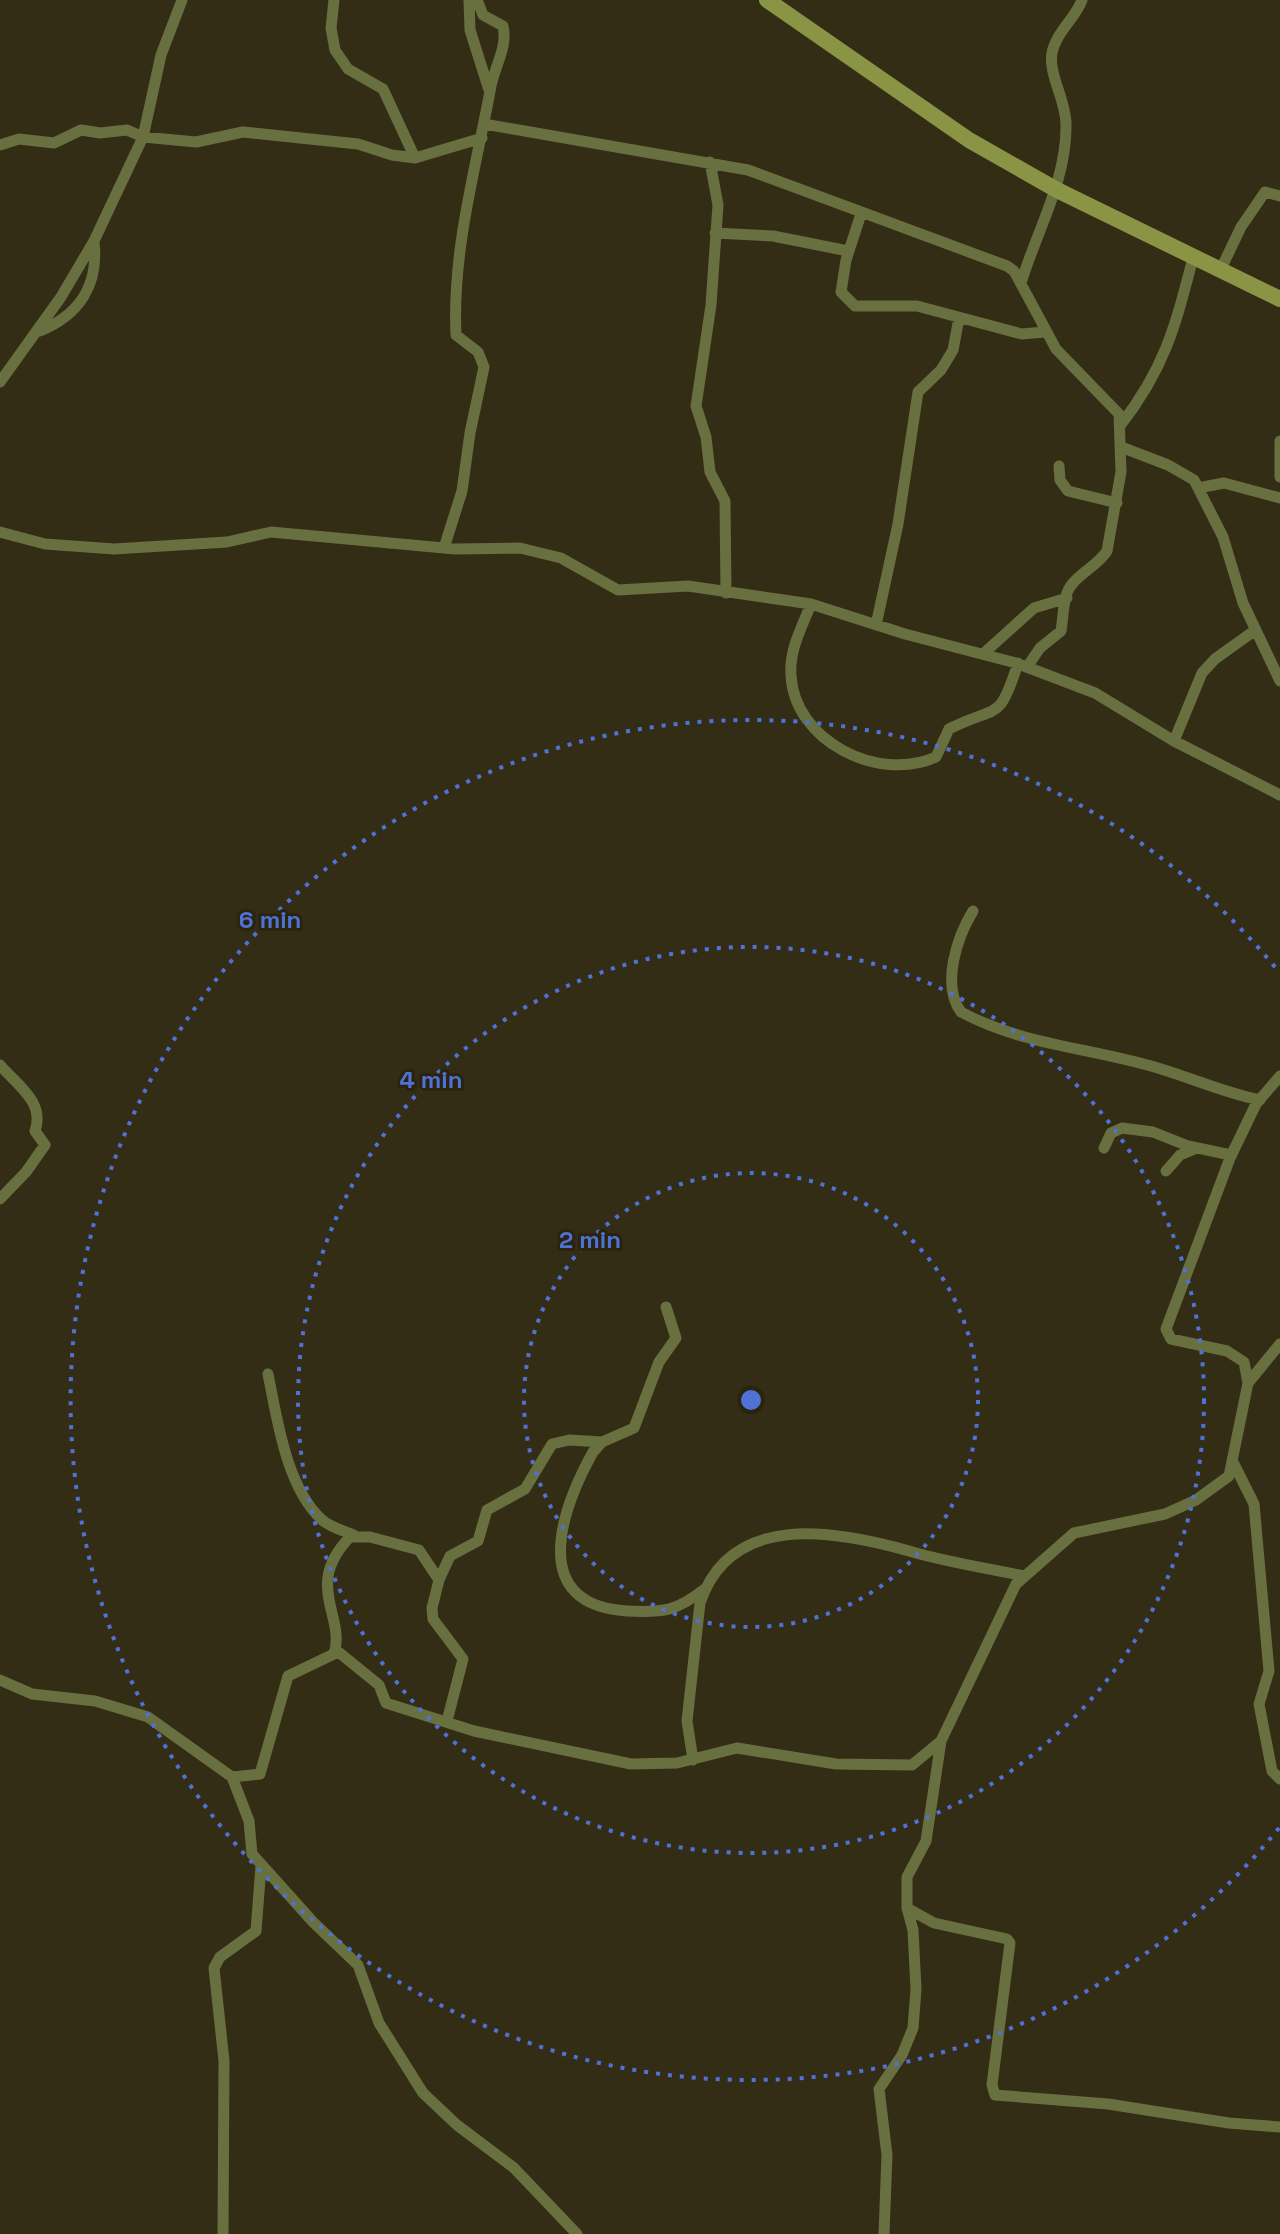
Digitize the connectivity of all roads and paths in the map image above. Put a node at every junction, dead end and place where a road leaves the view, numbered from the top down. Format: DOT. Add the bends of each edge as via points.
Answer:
graph roads {
  1 [pos="182,0"];
  2 [pos="334,0"];
  3 [pos="469,0"];
  4 [pos="477,0"];
  5 [pos="767,0"];
  6 [pos="1082,0"];
  7 [pos="490,94"];
  8 [pos="484,124"];
  9 [pos="143,137"];
  10 [pos="482,138"];
  11 [pos="0,145"];
  12 [pos="415,158"];
  13 [pos="710,162"];
  14 [pos="1057,190"];
  15 [pos="1280,196"];
  16 [pos="861,214"];
  17 [pos="715,233"];
  18 [pos="94,241"];
  19 [pos="848,251"];
  20 [pos="1193,258"];
  21 [pos="1220,271"];
  22 [pos="1021,283"];
  23 [pos="1280,299"];
  24 [pos="959,318"];
  25 [pos="38,331"];
  26 [pos="1045,332"];
  27 [pos="0,382"];
  28 [pos="1120,426"];
  29 [pos="1280,441"];
  30 [pos="1121,447"];
  31 [pos="1059,466"];
  32 [pos="1280,477"];
  33 [pos="1198,488"];
  34 [pos="1280,498"];
  35 [pos="1117,503"];
  36 [pos="0,532"];
  37 [pos="444,548"];
  38 [pos="726,593"];
  39 [pos="1067,598"];
  40 [pos="811,604"];
  41 [pos="876,625"];
  42 [pos="1254,631"];
  43 [pos="983,654"];
  44 [pos="1023,665"];
  45 [pos="1280,681"];
  46 [pos="1174,741"];
  47 [pos="1280,795"];
  48 [pos="973,911"];
  49 [pos="0,1065"];
  50 [pos="1280,1076"];
  51 [pos="1260,1100"];
  52 [pos="1104,1148"];
  53 [pos="1197,1148"];
  54 [pos="1231,1155"];
  55 [pos="1166,1171"];
  56 [pos="0,1199"];
  57 [pos="666,1307"];
  58 [pos="1280,1344"];
  59 [pos="268,1374"];
  60 [pos="1248,1383"];
  61 [pos="602,1442"];
  62 [pos="1234,1464"];
  63 [pos="354,1535"];
  64 [pos="1024,1576"];
  65 [pos="439,1580"];
  66 [pos="706,1588"];
  67 [pos="336,1650"];
  68 [pos="0,1680"];
  69 [pos="447,1721"];
  70 [pos="941,1741"];
  71 [pos="693,1760"];
  72 [pos="232,1777"];
  73 [pos="1280,1779"];
  74 [pos="261,1866"];
  75 [pos="907,1908"];
  76 [pos="1280,2127"];
  77 [pos="223,2234"];
  78 [pos="577,2234"];
  79 [pos="884,2234"];
  1 -- 9 [label="street" via="161,55"];
  2 -- 12 [label="street" via="335,50 348,69 383,89"];
  3 -- 7 [label="street" via="470,30"];
  4 -- 7 [label="street" via="483,15 504,29"];
  5 -- 14 [label="street" via="917,107"];
  6 -- 14 [label="street" via="1051,55 1066,123"];
  7 -- 8 [label="street"];
  8 -- 10 [label="street"];
  8 -- 13 [label="street"];
  9 -- 11 [label="street" via="127,130 84,130 54,143 19,139"];
  9 -- 12 [label="street" via="196,142 243,132 358,144"];
  9 -- 18 [label="street"];
  10 -- 12 [label="street"];
  10 -- 37 [label="street" via="463,225 455,333 478,352 484,367 462,491"];
  13 -- 16 [label="street" via="786,181"];
  13 -- 17 [label="street" via="717,183"];
  14 -- 20 [label="street"];
  14 -- 22 [label="street"];
  15 -- 21 [label="street" via="1265,192"];
  16 -- 19 [label="street"];
  16 -- 22 [label="street" via="1007,266"];
  17 -- 19 [label="street" via="773,236"];
  17 -- 38 [label="street" via="696,406 710,472 725,501"];
  18 -- 25 [label="street"];
  18 -- 25 [label="street" via="92,276 83,299 72,315"];
  19 -- 24 [label="street" via="841,292 855,306 902,304"];
  20 -- 21 [label="street"];
  20 -- 28 [label="street" via="1160,368"];
  21 -- 23 [label="street"];
  22 -- 26 [label="street"];
  24 -- 26 [label="street" via="1022,334"];
  24 -- 41 [label="street" via="953,350 918,392"];
  25 -- 27 [label="street"];
  26 -- 28 [label="street" via="1079,376 1115,408"];
  28 -- 30 [label="street"];
  29 -- 32 [label="street"];
  30 -- 33 [label="street" via="1188,475"];
  30 -- 35 [label="street"];
  31 -- 35 [label="street" via="1068,491"];
  33 -- 34 [label="street" via="1224,483"];
  33 -- 42 [label="street" via="1223,537"];
  35 -- 39 [label="street" via="1107,551 1072,585"];
  36 -- 37 [label="street" via="45,544 114,549 227,542 271,532"];
  37 -- 38 [label="street" via="536,550 574,564 618,590 688,586"];
  38 -- 40 [label="street"];
  39 -- 43 [label="street" via="1034,608"];
  39 -- 44 [label="street" via="1061,631"];
  40 -- 41 [label="street"];
  40 -- 44 [label="street" via="792,657 794,694 803,716 823,740 866,759 903,765 936,757 949,729 1007,700"];
  41 -- 43 [label="street"];
  42 -- 45 [label="street"];
  42 -- 46 [label="street" via="1202,673"];
  43 -- 44 [label="street"];
  44 -- 46 [label="street" via="1095,693"];
  46 -- 47 [label="street"];
  48 -- 51 [label="street" via="956,952 952,992 961,1012 1018,1035 1163,1069"];
  49 -- 56 [label="street" via="37,1105 35,1131 45,1145"];
  50 -- 51 [label="street"];
  51 -- 54 [label="street"];
  52 -- 53 [label="street" via="1111,1133 1122,1128 1153,1132"];
  53 -- 54 [label="street"];
  53 -- 55 [label="street" via="1180,1155"];
  54 -- 60 [label="street" via="1166,1331 1176,1342 1235,1355 1244,1362"];
  57 -- 61 [label="street" via="676,1338 659,1362 634,1428"];
  58 -- 60 [label="street"];
  59 -- 63 [label="street" via="286,1455 303,1493 321,1520"];
  60 -- 62 [label="street"];
  61 -- 65 [label="street" via="552,1444 525,1489 487,1510 478,1541 450,1556"];
  61 -- 66 [label="street" via="586,1465 563,1523 560,1550 566,1584 597,1606 639,1612 676,1609"];
  62 -- 64 [label="street" via="1219,1486 1165,1514 1074,1533"];
  62 -- 73 [label="street" via="1254,1504 1269,1671 1259,1704 1272,1771"];
  63 -- 65 [label="street" via="419,1550"];
  63 -- 67 [label="street" via="328,1576"];
  64 -- 66 [label="street" via="877,1540 786,1534 736,1552"];
  64 -- 70 [label="street" via="984,1645"];
  65 -- 69 [label="street" via="433,1619 464,1664"];
  66 -- 71 [label="street" via="687,1721"];
  67 -- 69 [label="street" via="379,1685 386,1703"];
  67 -- 72 [label="street" via="330,1658 288,1676 260,1774"];
  68 -- 72 [label="street" via="32,1694 95,1701 148,1717"];
  69 -- 71 [label="street" via="631,1764"];
  70 -- 71 [label="street" via="912,1765 836,1764 737,1748"];
  70 -- 75 [label="street" via="926,1841 907,1877"];
  72 -- 74 [label="street" via="249,1821 252,1854"];
  74 -- 77 [label="street" via="256,1931 220,1957 214,1968 224,2061"];
  74 -- 78 [label="street" via="358,1965 379,2023 423,2093 514,2168"];
  75 -- 76 [label="street" via="934,1923 1010,1943 995,2095"];
  75 -- 79 [label="street" via="913,1930 913,2028 879,2089 887,2155"];
}
